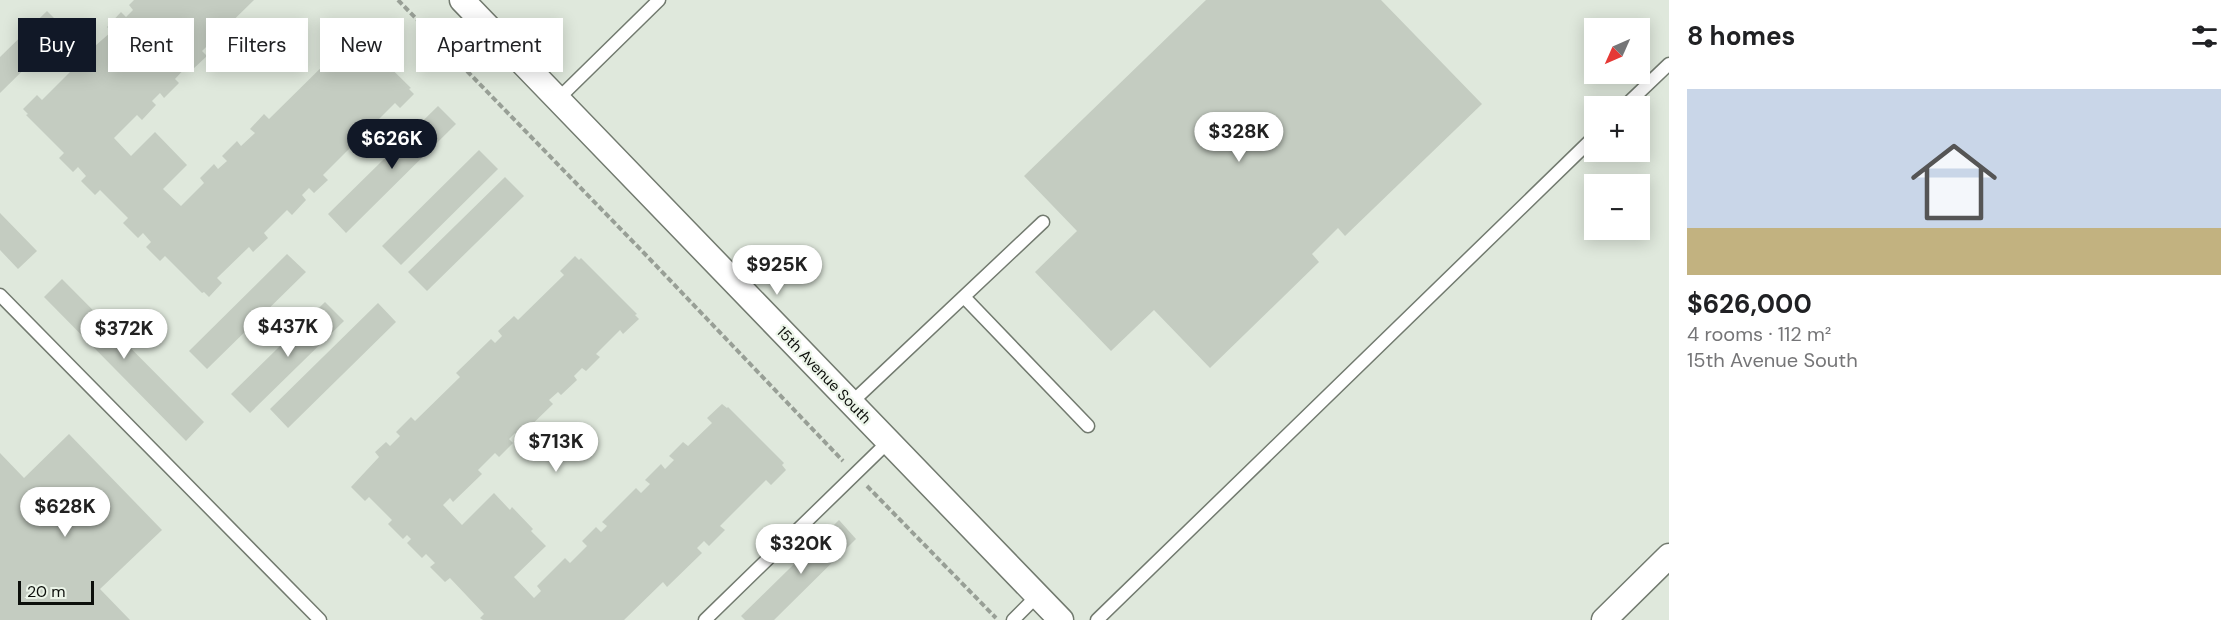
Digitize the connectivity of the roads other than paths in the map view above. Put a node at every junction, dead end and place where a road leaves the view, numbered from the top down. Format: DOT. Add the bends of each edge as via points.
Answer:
graph roads {
  1 [pos="462,0"];
  2 [pos="659,0"];
  3 [pos="1669,64"];
  4 [pos="1635,96"];
  5 [pos="558,99"];
  6 [pos="1584,146"];
  7 [pos="1043,222"];
  8 [pos="0,295"];
  9 [pos="964,297"];
  10 [pos="851,403"];
  11 [pos="1088,426"];
  12 [pos="888,442"];
  13 [pos="1669,556"];
  14 [pos="1038,596"];
  15 [pos="320,620"];
  16 [pos="705,620"];
  17 [pos="1013,620"];
  18 [pos="1062,620"];
  19 [pos="1097,620"];
  20 [pos="1604,620"];
  1 -- 5 [label="street, 15th Avenue South"];
  2 -- 5 [label="lane"];
  3 -- 4 [label="lane"];
  5 -- 10 [label="street, 15th Avenue South"];
  6 -- 19 [label="lane"];
  7 -- 9 [label="lane"];
  8 -- 15 [label="lane"];
  9 -- 10 [label="lane"];
  9 -- 11 [label="lane"];
  10 -- 12 [label="street, 15th Avenue South"];
  12 -- 14 [label="street, 15th Avenue South"];
  12 -- 16 [label="lane"];
  13 -- 20 [label="street"];
  14 -- 17 [label="lane"];
  14 -- 18 [label="street, 15th Avenue South"];
}
